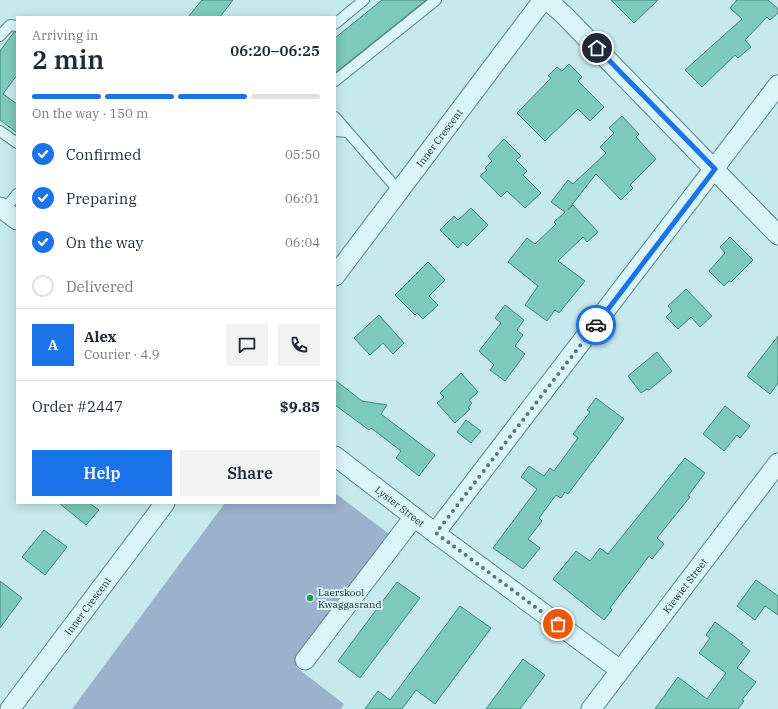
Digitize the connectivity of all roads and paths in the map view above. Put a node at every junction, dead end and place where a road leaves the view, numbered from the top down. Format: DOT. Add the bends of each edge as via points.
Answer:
graph roads {
  1 [pos="364,0"];
  2 [pos="436,0"];
  3 [pos="543,0"];
  4 [pos="547,0"];
  5 [pos="336,23"];
  6 [pos="16,26"];
  7 [pos="0,36"];
  8 [pos="336,81"];
  9 [pos="778,85"];
  10 [pos="336,118"];
  11 [pos="0,131"];
  12 [pos="336,131"];
  13 [pos="348,132"];
  14 [pos="16,143"];
  15 [pos="715,169"];
  16 [pos="399,191"];
  17 [pos="16,196"];
  18 [pos="7,212"];
  19 [pos="778,235"];
  20 [pos="336,275"];
  21 [pos="336,457"];
  22 [pos="778,462"];
  23 [pos="164,504"];
  24 [pos="414,517"];
  25 [pos="436,533"];
  26 [pos="305,660"];
  27 [pos="620,670"];
  28 [pos="10,709"];
  29 [pos="591,709"];
  1 -- 5 [label="lane"];
  2 -- 8 [label="lane"];
  3 -- 16 [label="street, Inner Crescent"];
  4 -- 15 [label="street"];
  6 -- 7 [label="lane" via="10,25"];
  9 -- 15 [label="street"];
  10 -- 13 [label="lane"];
  11 -- 14 [label="lane"];
  12 -- 13 [label="lane"];
  13 -- 16 [label="lane"];
  15 -- 19 [label="street"];
  15 -- 25 [label="street"];
  16 -- 20 [label="street, Inner Crescent"];
  17 -- 18 [label="lane"];
  21 -- 24 [label="street, Lyster Street"];
  22 -- 27 [label="street, Kiewiet Street"];
  23 -- 28 [label="street, Inner Crescent"];
  24 -- 25 [label="street, Lyster Street"];
  24 -- 26 [label="street"];
  25 -- 27 [label="street, Lyster Street"];
  27 -- 29 [label="street, Kiewiet Street"];
}
